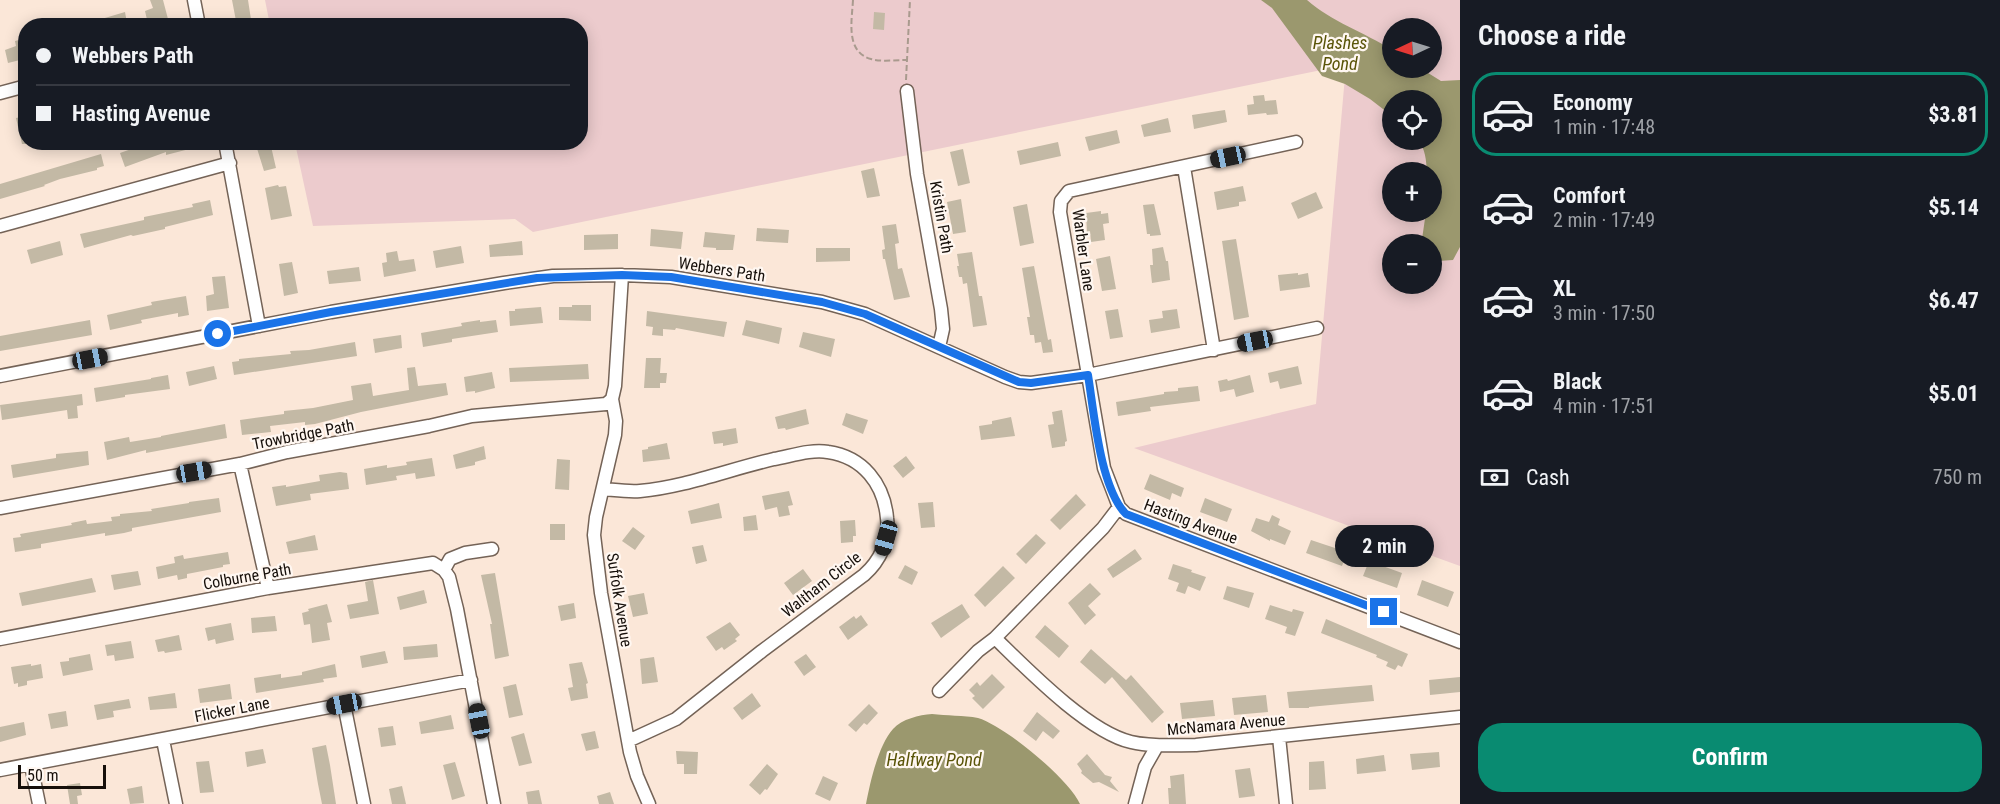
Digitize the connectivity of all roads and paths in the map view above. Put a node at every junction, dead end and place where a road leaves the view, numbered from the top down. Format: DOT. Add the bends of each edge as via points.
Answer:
graph roads {
  1 [pos="194,0"];
  2 [pos="853,0"];
  3 [pos="903,0"];
  4 [pos="910,1"];
  5 [pos="197,18"];
  6 [pos="906,60"];
  7 [pos="18,88"];
  8 [pos="907,91"];
  9 [pos="0,93"];
  10 [pos="1296,142"];
  11 [pos="227,150"];
  12 [pos="230,163"];
  13 [pos="1184,167"];
  14 [pos="0,226"];
  15 [pos="622,275"];
  16 [pos="260,326"];
  17 [pos="1317,328"];
  18 [pos="939,347"];
  19 [pos="1214,350"];
  20 [pos="1088,375"];
  21 [pos="0,376"];
  22 [pos="612,399"];
  23 [pos="240,464"];
  24 [pos="603,489"];
  25 [pos="1119,507"];
  26 [pos="0,508"];
  27 [pos="492,549"];
  28 [pos="444,570"];
  29 [pos="268,588"];
  30 [pos="995,638"];
  31 [pos="0,639"];
  32 [pos="1460,642"];
  33 [pos="471,680"];
  34 [pos="939,691"];
  35 [pos="344,704"];
  36 [pos="1460,717"];
  37 [pos="1279,737"];
  38 [pos="163,740"];
  39 [pos="628,741"];
  40 [pos="1157,746"];
  41 [pos="31,765"];
  42 [pos="0,770"];
  43 [pos="39,804"];
  44 [pos="176,804"];
  45 [pos="364,804"];
  46 [pos="495,804"];
  47 [pos="649,804"];
  48 [pos="1135,804"];
  49 [pos="1286,804"];
  1 -- 5 [label="street"];
  2 -- 6 [label="path" via="850,36 856,49 870,59"];
  3 -- 4 [label="path"];
  4 -- 6 [label="path"];
  6 -- 8 [label="path"];
  7 -- 9 [label="street"];
  8 -- 18 [label="street, Kristin Path" via="941,309"];
  10 -- 13 [label="street, Warbler Lane"];
  11 -- 12 [label="street"];
  12 -- 14 [label="street"];
  12 -- 16 [label="street"];
  13 -- 19 [label="street"];
  13 -- 20 [label="street, Warbler Lane" via="1070,191 1061,201"];
  15 -- 16 [label="street, Webbers Path" via="553,276"];
  15 -- 18 [label="street, Webbers Path" via="671,277 822,302 865,314"];
  15 -- 22 [label="street, Suffolk Avenue"];
  16 -- 21 [label="street, Webbers Path"];
  17 -- 19 [label="street, Webbers Path"];
  18 -- 20 [label="street, Webbers Path" via="1019,382"];
  19 -- 20 [label="street, Webbers Path"];
  20 -- 25 [label="street, Warbler Lane" via="1104,468"];
  22 -- 23 [label="street, Trowbridge Path" via="596,406 472,416"];
  22 -- 24 [label="street, Suffolk Avenue" via="615,435"];
  23 -- 26 [label="street, Trowbridge Path"];
  23 -- 29 [label="street"];
  24 -- 39 [label="street, Suffolk Avenue" via="594,535 596,563"];
  24 -- 39 [label="street, Waltham Circle" via="639,491 826,451 844,455 861,466 877,484 887,512 886,538 870,569 676,719"];
  25 -- 30 [label="street, Hasting Avenue"];
  25 -- 32 [label="street, Hasting Avenue" via="1126,514"];
  27 -- 28 [label="street" via="450,559"];
  28 -- 29 [label="street, Colburne Path" via="433,563"];
  28 -- 33 [label="street" via="457,609"];
  29 -- 31 [label="street, Colburne Path"];
  30 -- 34 [label="street, Hasting Avenue"];
  30 -- 40 [label="street, McNamara Avenue" via="1090,722 1130,742"];
  33 -- 35 [label="street, Flicker Lane"];
  33 -- 46 [label="street"];
  35 -- 38 [label="street, Flicker Lane"];
  35 -- 45 [label="street"];
  36 -- 37 [label="street, McNamara Avenue"];
  37 -- 40 [label="street, McNamara Avenue"];
  37 -- 49 [label="street"];
  38 -- 41 [label="street, Flicker Lane"];
  38 -- 44 [label="street"];
  39 -- 47 [label="street, Suffolk Avenue"];
  40 -- 48 [label="street" via="1145,767"];
  41 -- 42 [label="street, Flicker Lane"];
  41 -- 43 [label="street"];
}
